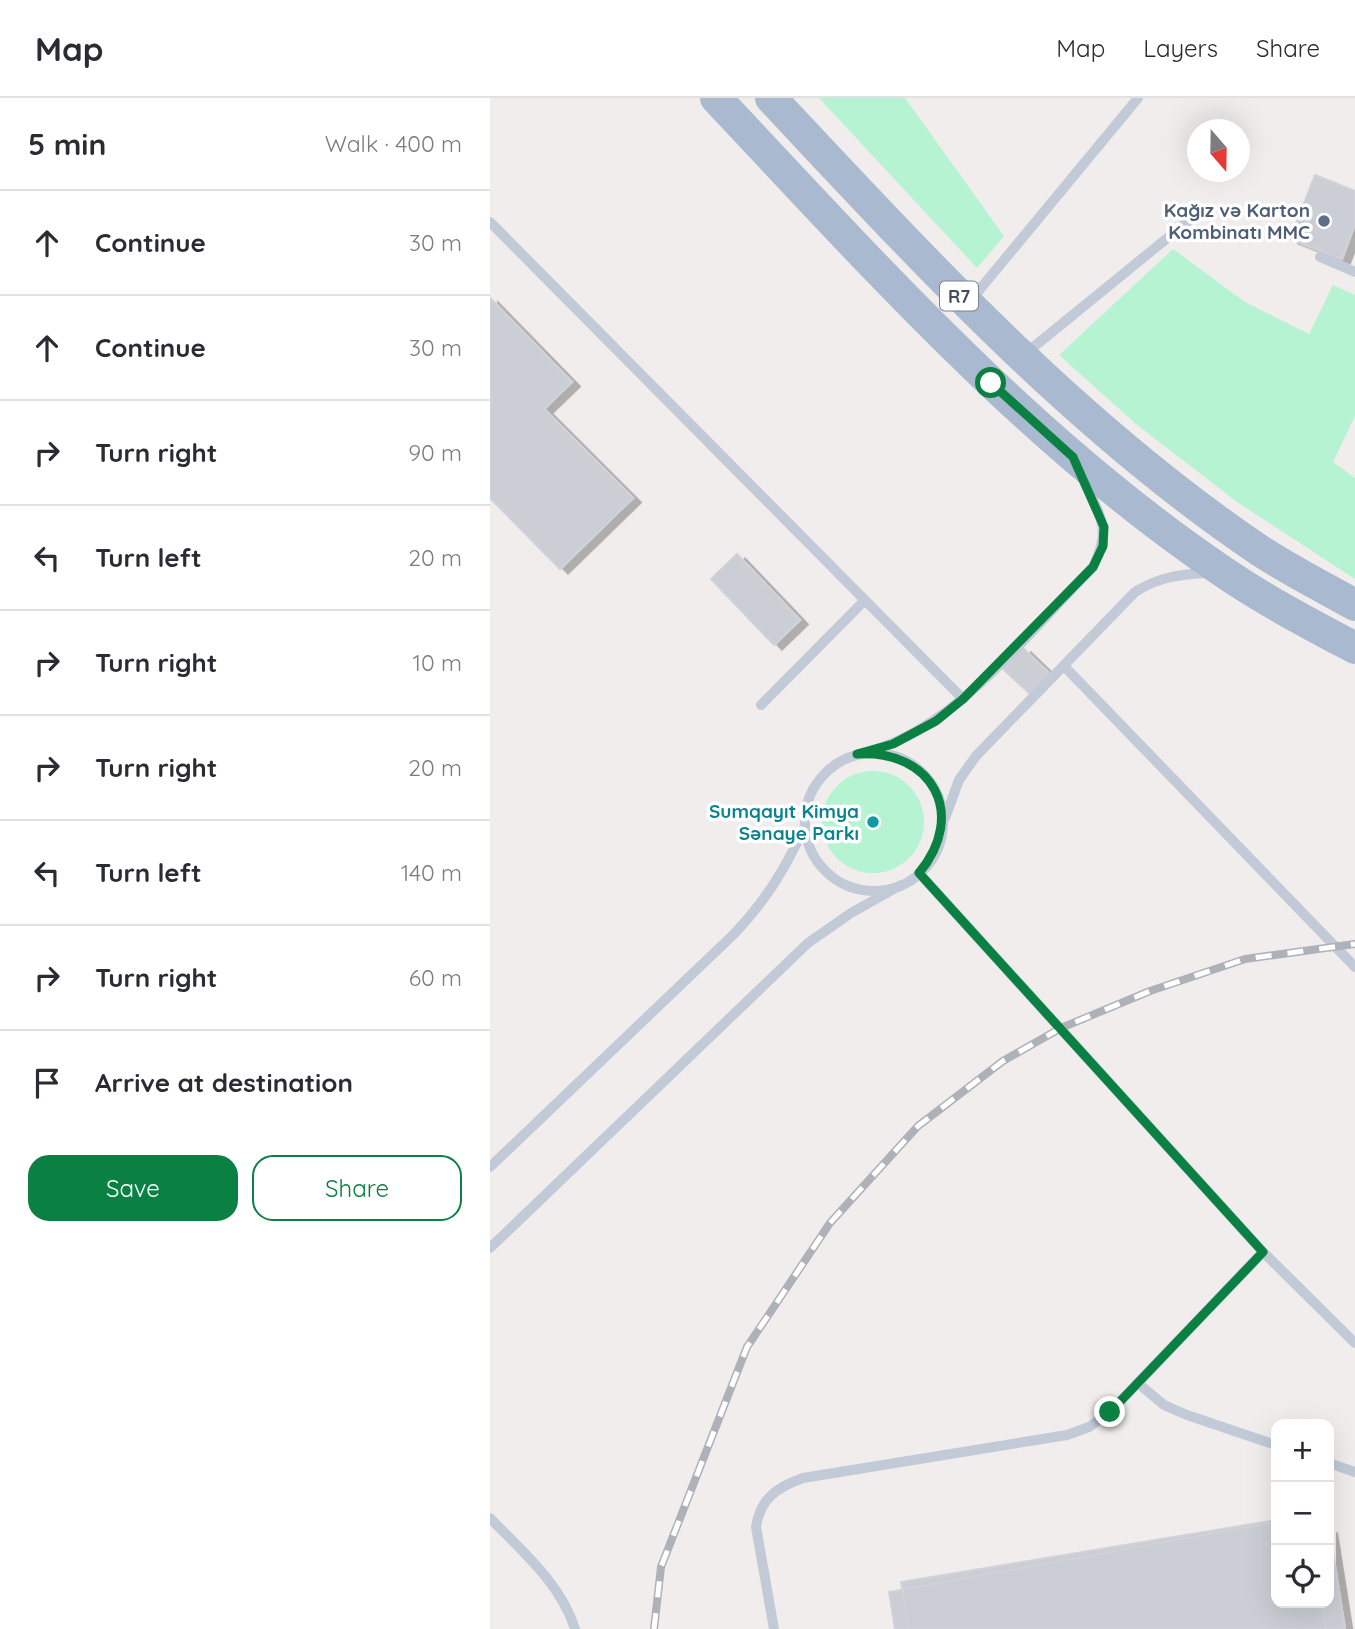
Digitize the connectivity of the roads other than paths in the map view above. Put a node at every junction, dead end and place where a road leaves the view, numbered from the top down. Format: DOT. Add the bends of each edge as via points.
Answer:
graph roads {
  1 [pos="716,98"];
  2 [pos="771,98"];
  3 [pos="1138,98"];
  4 [pos="1203,209"];
  5 [pos="490,222"];
  6 [pos="1320,257"];
  7 [pos="1355,272"];
  8 [pos="967,305"];
  9 [pos="1021,357"];
  10 [pos="1073,457"];
  11 [pos="1223,572"];
  12 [pos="865,600"];
  13 [pos="1355,605"];
  14 [pos="1355,648"];
  15 [pos="1064,666"];
  16 [pos="963,699"];
  17 [pos="761,705"];
  18 [pos="857,754"];
  19 [pos="804,825"];
  20 [pos="942,836"];
  21 [pos="919,873"];
  22 [pos="901,885"];
  23 [pos="1355,967"];
  24 [pos="490,1167"];
  25 [pos="490,1248"];
  26 [pos="1263,1252"];
  27 [pos="1355,1343"];
  28 [pos="1139,1384"];
  29 [pos="1271,1443"];
  30 [pos="1334,1465"];
  31 [pos="1355,1472"];
  32 [pos="490,1518"];
  33 [pos="575,1629"];
  34 [pos="774,1629"];
  1 -- 10 [label="main road, R7" via="981,373"];
  2 -- 8 [label="main road, R7"];
  3 -- 8 [label="lane"];
  4 -- 9 [label="lane"];
  5 -- 12 [label="lane"];
  6 -- 7 [label="lane"];
  8 -- 9 [label="main road, R7"];
  9 -- 13 [label="main road, R7" via="1163,478 1259,550"];
  10 -- 11 [label="main road, R7"];
  10 -- 16 [label="lane" via="1104,527 1103,546 1093,567"];
  11 -- 14 [label="main road, R7"];
  11 -- 15 [label="lane" via="1154,580 1135,592"];
  12 -- 16 [label="lane"];
  12 -- 17 [label="lane"];
  15 -- 20 [label="lane" via="965,772 950,799"];
  15 -- 23 [label="lane"];
  16 -- 18 [label="lane" via="915,734"];
  18 -- 19 [label="lane" via="835,764 818,780 807,802"];
  18 -- 20 [label="lane" via="881,753 904,759 923,773 940,803"];
  19 -- 22 [label="lane" via="815,857 837,880 857,889"];
  19 -- 24 [label="lane" via="782,874 743,925"];
  20 -- 21 [label="lane"];
  21 -- 22 [label="lane"];
  21 -- 26 [label="lane"];
  22 -- 25 [label="lane" via="851,912 808,943"];
  26 -- 27 [label="lane"];
  26 -- 28 [label="lane"];
  28 -- 29 [label="lane" via="1175,1410"];
  28 -- 34 [label="lane" via="1089,1427 1067,1435 783,1485 767,1498 756,1527"];
  30 -- 31 [label="lane"];
  32 -- 33 [label="lane" via="547,1577 569,1610"];
}
